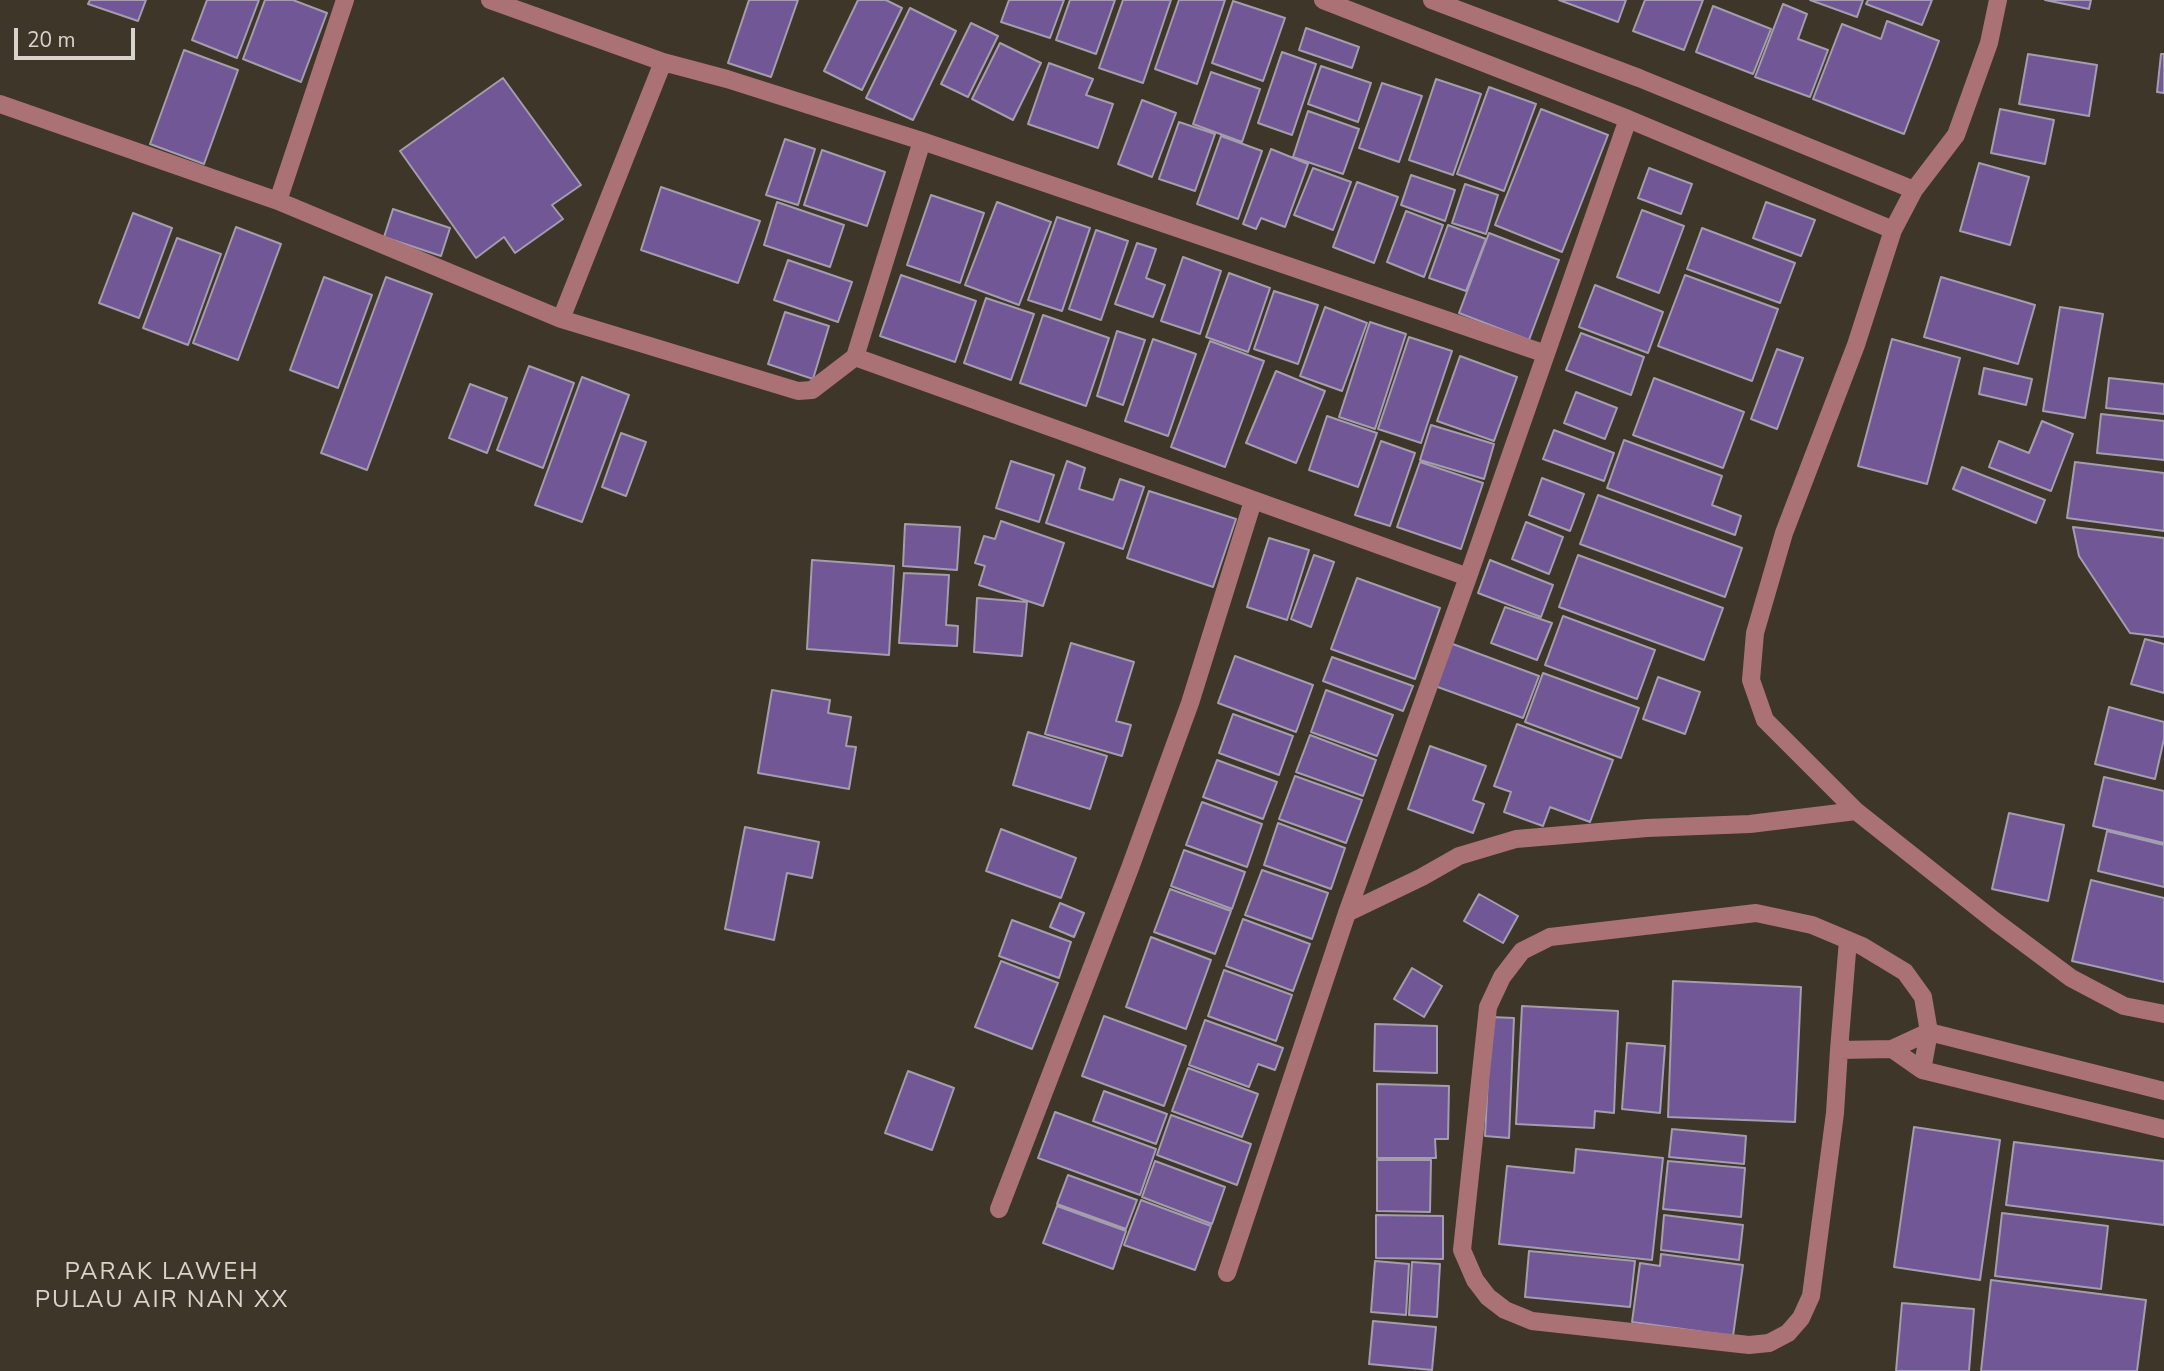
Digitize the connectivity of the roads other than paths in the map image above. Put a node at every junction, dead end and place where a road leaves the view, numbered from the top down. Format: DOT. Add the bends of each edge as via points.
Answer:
graph roads {
  1 [pos="345,0"];
  2 [pos="490,0"];
  3 [pos="1323,0"];
  4 [pos="1432,0"];
  5 [pos="1998,0"];
  6 [pos="663,62"];
  7 [pos="0,104"];
  8 [pos="1628,119"];
  9 [pos="922,141"];
  10 [pos="1914,190"];
  11 [pos="278,201"];
  12 [pos="1893,230"];
  13 [pos="561,319"];
  14 [pos="1546,354"];
  15 [pos="855,357"];
  16 [pos="1253,501"];
  17 [pos="1468,577"];
  18 [pos="1856,811"];
  19 [pos="1347,913"];
  20 [pos="1848,940"];
  21 [pos="2164,1014"];
  22 [pos="1929,1032"];
  23 [pos="1892,1049"];
  24 [pos="1839,1050"];
  25 [pos="1922,1070"];
  26 [pos="2164,1091"];
  27 [pos="2164,1129"];
  28 [pos="999,1209"];
  29 [pos="1227,1273"];
  1 -- 11 [label="street"];
  2 -- 6 [label="street"];
  3 -- 8 [label="street"];
  4 -- 10 [label="street"];
  5 -- 10 [label="street" via="1989,43 1956,135"];
  6 -- 9 [label="street"];
  6 -- 13 [label="street"];
  7 -- 11 [label="street"];
  8 -- 12 [label="street"];
  8 -- 14 [label="street"];
  9 -- 14 [label="street"];
  9 -- 15 [label="street"];
  10 -- 12 [label="street"];
  11 -- 13 [label="street"];
  12 -- 18 [label="street" via="1856,345 1784,533 1755,633 1751,680 1765,720"];
  13 -- 15 [label="street" via="798,391 812,390"];
  14 -- 17 [label="street"];
  15 -- 16 [label="street"];
  16 -- 17 [label="street"];
  16 -- 28 [label="street" via="1190,703"];
  17 -- 19 [label="street"];
  18 -- 19 [label="street" via="1750,824 1516,839 1459,856"];
  18 -- 21 [label="street" via="2071,978 2124,1006"];
  19 -- 29 [label="street"];
  20 -- 22 [label="street" via="1905,972 1923,997"];
  20 -- 24 [label="street"];
  20 -- 24 [label="street" via="1812,925 1756,913 1550,937 1522,951 1502,977 1488,1007 1462,1250 1475,1280 1505,1310 1532,1321 1749,1345 1769,1343 1788,1333 1811,1296"];
  22 -- 23 [label="street"];
  22 -- 25 [label="street"];
  22 -- 26 [label="street"];
  23 -- 24 [label="street"];
  23 -- 25 [label="street"];
  25 -- 27 [label="street"];
}
